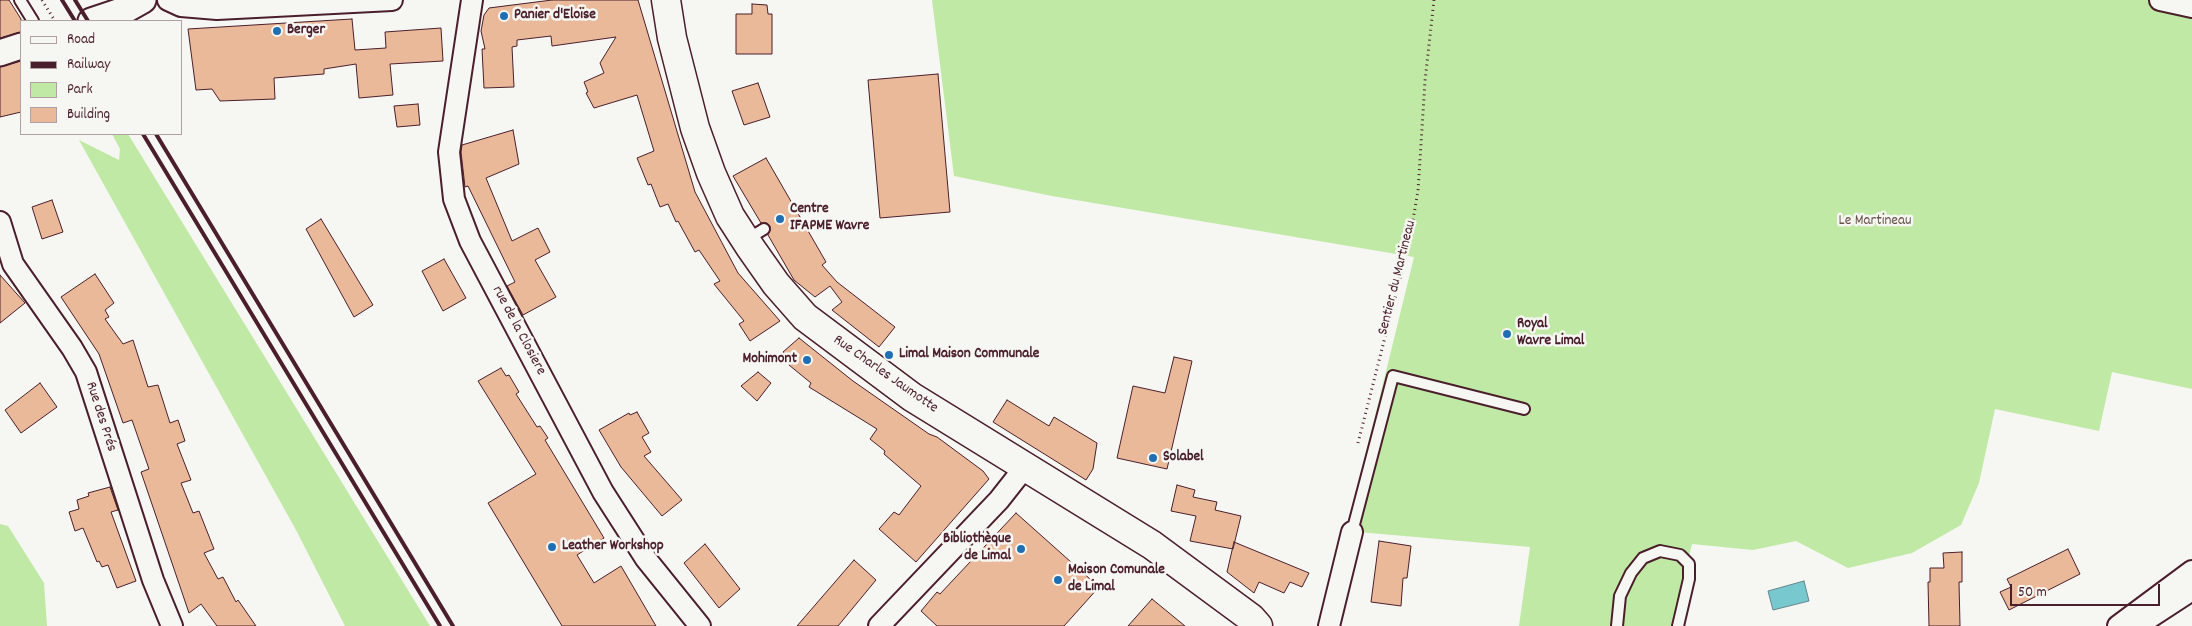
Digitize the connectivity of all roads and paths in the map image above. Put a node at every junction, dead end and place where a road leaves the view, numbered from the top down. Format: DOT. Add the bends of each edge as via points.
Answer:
graph roads {
  1 [pos="20,0"];
  2 [pos="42,0"];
  3 [pos="143,0"];
  4 [pos="168,0"];
  5 [pos="390,0"];
  6 [pos="472,0"];
  7 [pos="666,0"];
  8 [pos="1434,0"];
  9 [pos="2160,0"];
  10 [pos="2192,7"];
  11 [pos="33,20"];
  12 [pos="54,20"];
  13 [pos="94,20"];
  14 [pos="20,46"];
  15 [pos="0,53"];
  16 [pos="0,222"];
  17 [pos="1524,409"];
  18 [pos="1356,452"];
  19 [pos="1025,467"];
  20 [pos="1352,532"];
  21 [pos="2192,571"];
  22 [pos="2192,590"];
  23 [pos="172,626"];
  24 [pos="700,626"];
  25 [pos="879,626"];
  26 [pos="1258,626"];
  27 [pos="1329,626"];
  28 [pos="1617,626"];
  29 [pos="1678,626"];
  30 [pos="2118,626"];
  31 [pos="2128,626"];
  1 -- 11 [label="lane"];
  2 -- 12 [label="path"];
  3 -- 13 [label="street"];
  4 -- 5 [label="street" via="182,6 217,9"];
  6 -- 24 [label="street, rue de la Closiere" via="448,152 454,199 470,241 603,492 646,559"];
  7 -- 19 [label="main road, Rue Charles Jaumotte" via="672,38 695,128 726,207 755,234 776,284 805,316 912,397"];
  8 -- 18 [label="path, Sentier du Martineau" via="1424,80 1418,191 1409,243"];
  9 -- 10 [label="street"];
  14 -- 15 [label="street"];
  16 -- 23 [label="street, Rue des Prés" via="13,264 86,372 153,580"];
  17 -- 20 [label="lane" via="1393,376"];
  19 -- 25 [label="street" via="999,500"];
  19 -- 26 [label="main road, Rue Charles Jaumotte" via="1152,545"];
  20 -- 27 [label="street"];
  21 -- 30 [label="street"];
  22 -- 31 [label="street" via="2146,620"];
  28 -- 29 [label="lane" via="1620,596 1631,573 1643,558 1660,551 1680,555 1689,564 1690,579"];
}
